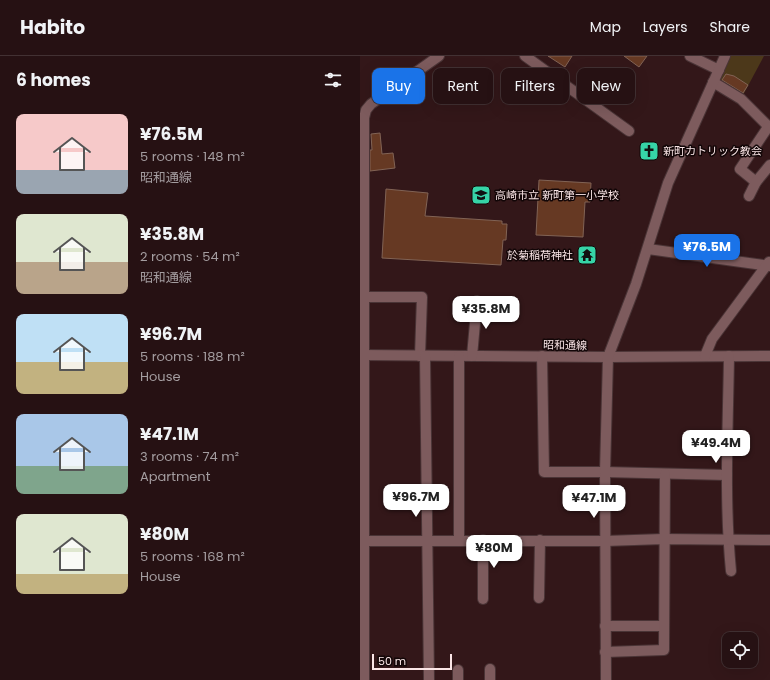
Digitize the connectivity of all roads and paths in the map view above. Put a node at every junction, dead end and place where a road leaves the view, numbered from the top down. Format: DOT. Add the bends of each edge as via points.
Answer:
graph roads {
  1 [pos="439,56"];
  2 [pos="525,56"];
  3 [pos="690,56"];
  4 [pos="726,56"];
  5 [pos="719,70"];
  6 [pos="713,82"];
  7 [pos="769,128"];
  8 [pos="629,131"];
  9 [pos="770,165"];
  10 [pos="362,171"];
  11 [pos="756,182"];
  12 [pos="749,196"];
  13 [pos="648,249"];
  14 [pos="769,264"];
  15 [pos="364,297"];
  16 [pos="477,301"];
  17 [pos="362,355"];
  18 [pos="423,356"];
  19 [pos="459,356"];
  20 [pos="472,356"];
  21 [pos="542,356"];
  22 [pos="705,356"];
  23 [pos="728,356"];
  24 [pos="770,356"];
  25 [pos="608,357"];
  26 [pos="605,472"];
  27 [pos="665,474"];
  28 [pos="727,475"];
  29 [pos="663,539"];
  30 [pos="428,540"];
  31 [pos="458,540"];
  32 [pos="483,540"];
  33 [pos="540,540"];
  34 [pos="606,540"];
  35 [pos="728,540"];
  36 [pos="770,540"];
  37 [pos="362,541"];
  38 [pos="731,571"];
  39 [pos="539,598"];
  40 [pos="483,599"];
  41 [pos="605,626"];
  42 [pos="663,626"];
  43 [pos="605,652"];
  44 [pos="490,669"];
  45 [pos="364,680"];
  46 [pos="429,680"];
  47 [pos="490,680"];
  48 [pos="606,680"];
  1 -- 10 [label="street" via="366,110"];
  2 -- 8 [label="street"];
  3 -- 5 [label="street"];
  4 -- 5 [label="street"];
  5 -- 6 [label="street"];
  6 -- 7 [label="street" via="741,99"];
  6 -- 13 [label="street" via="668,183"];
  7 -- 11 [label="street" via="740,169"];
  9 -- 11 [label="street"];
  10 -- 15 [label="street"];
  11 -- 12 [label="street"];
  13 -- 14 [label="street"];
  13 -- 25 [label="street"];
  14 -- 22 [label="street" via="712,339"];
  15 -- 17 [label="street"];
  15 -- 18 [label="street" via="422,297"];
  16 -- 20 [label="street"];
  17 -- 18 [label="street, 昭和通線"];
  17 -- 37 [label="street"];
  18 -- 19 [label="street, 昭和通線"];
  18 -- 30 [label="street"];
  19 -- 20 [label="street, 昭和通線"];
  19 -- 31 [label="street"];
  20 -- 21 [label="street, 昭和通線"];
  21 -- 25 [label="street, 昭和通線"];
  21 -- 26 [label="street" via="544,472"];
  22 -- 23 [label="street, 昭和通線"];
  22 -- 25 [label="street, 昭和通線"];
  23 -- 24 [label="street, 昭和通線"];
  23 -- 28 [label="street"];
  25 -- 26 [label="street"];
  26 -- 27 [label="street"];
  26 -- 34 [label="street"];
  27 -- 28 [label="street"];
  27 -- 29 [label="street"];
  28 -- 35 [label="street"];
  29 -- 34 [label="street"];
  29 -- 35 [label="street"];
  29 -- 42 [label="street"];
  30 -- 31 [label="street"];
  30 -- 37 [label="street"];
  30 -- 46 [label="street"];
  31 -- 32 [label="street"];
  32 -- 33 [label="street"];
  32 -- 40 [label="street"];
  33 -- 34 [label="street"];
  33 -- 39 [label="street"];
  34 -- 41 [label="street"];
  35 -- 36 [label="street"];
  35 -- 38 [label="street"];
  37 -- 45 [label="street"];
  41 -- 42 [label="street"];
  41 -- 43 [label="street"];
  42 -- 43 [label="street" via="664,650"];
  43 -- 48 [label="street"];
  44 -- 47 [label="street"];
}
